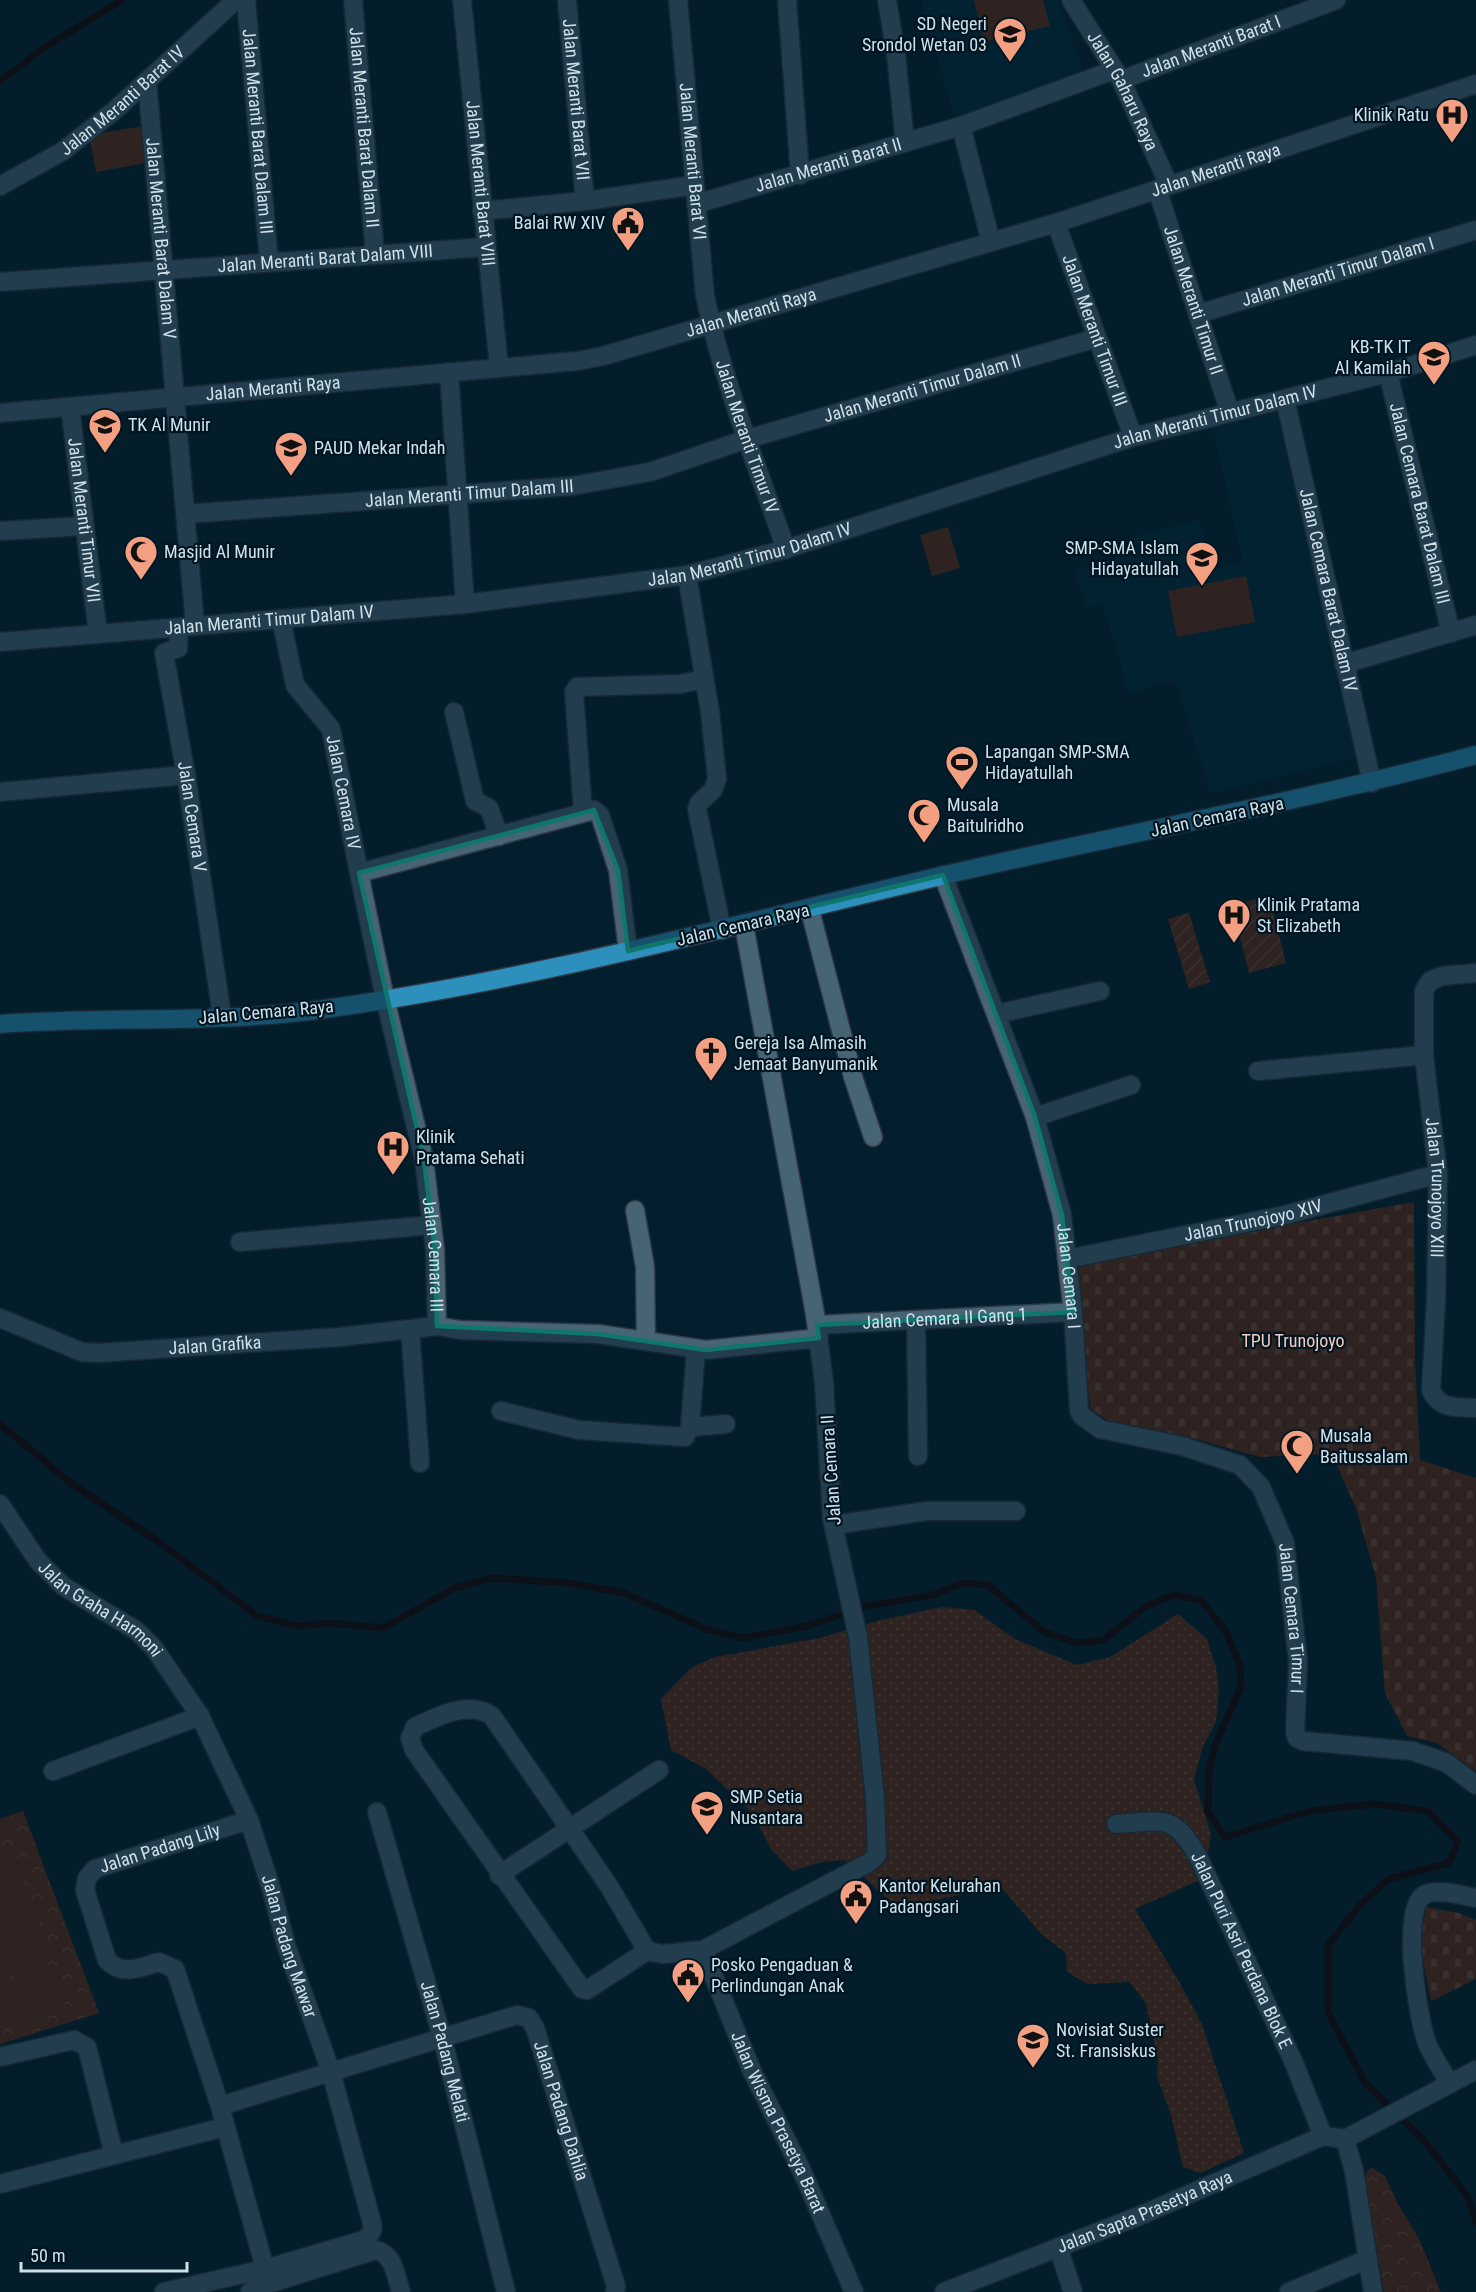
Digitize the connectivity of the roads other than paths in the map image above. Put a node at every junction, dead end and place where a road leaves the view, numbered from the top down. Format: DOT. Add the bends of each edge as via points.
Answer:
graph roads {
  1 [pos="236,0"];
  2 [pos="246,0"];
  3 [pos="353,0"];
  4 [pos="462,0"];
  5 [pos="567,0"];
  6 [pos="678,0"];
  7 [pos="787,0"];
  8 [pos="887,0"];
  9 [pos="1071,0"];
  10 [pos="1336,0"];
  11 [pos="1118,75"];
  12 [pos="147,81"];
  13 [pos="1476,84"];
  14 [pos="961,126"];
  15 [pos="905,143"];
  16 [pos="800,175"];
  17 [pos="695,185"];
  18 [pos="0,186"];
  19 [pos="1163,187"];
  20 [pos="585,201"];
  21 [pos="696,204"];
  22 [pos="482,211"];
  23 [pos="1056,224"];
  24 [pos="1476,230"];
  25 [pos="991,242"];
  26 [pos="485,247"];
  27 [pos="375,255"];
  28 [pos="269,262"];
  29 [pos="165,270"];
  30 [pos="0,282"];
  31 [pos="1198,314"];
  32 [pos="711,323"];
  33 [pos="1097,338"];
  34 [pos="1476,345"];
  35 [pos="499,368"];
  36 [pos="449,372"];
  37 [pos="1388,373"];
  38 [pos="174,396"];
  39 [pos="1285,399"];
  40 [pos="70,407"];
  41 [pos="0,413"];
  42 [pos="1230,413"];
  43 [pos="1133,437"];
  44 [pos="747,439"];
  45 [pos="457,494"];
  46 [pos="185,514"];
  47 [pos="84,525"];
  48 [pos="0,531"];
  49 [pos="786,549"];
  50 [pos="687,575"];
  51 [pos="465,604"];
  52 [pos="281,619"];
  53 [pos="1476,625"];
  54 [pos="187,626"];
  55 [pos="1451,633"];
  56 [pos="98,634"];
  57 [pos="0,642"];
  58 [pos="1344,664"];
  59 [pos="704,679"];
  60 [pos="454,712"];
  61 [pos="1476,755"];
  62 [pos="186,775"];
  63 [pos="1372,783"];
  64 [pos="0,792"];
  65 [pos="583,812"];
  66 [pos="499,836"];
  67 [pos="359,873"];
  68 [pos="943,875"];
  69 [pos="810,909"];
  70 [pos="744,925"];
  71 [pos="722,930"];
  72 [pos="628,951"];
  73 [pos="1476,973"];
  74 [pos="1100,991"];
  75 [pos="385,999"];
  76 [pos="996,1014"];
  77 [pos="222,1016"];
  78 [pos="0,1024"];
  79 [pos="1424,1055"];
  80 [pos="1258,1071"];
  81 [pos="1131,1085"];
  82 [pos="1035,1117"];
  83 [pos="873,1137"];
  84 [pos="1438,1174"];
  85 [pos="635,1210"];
  86 [pos="432,1225"];
  87 [pos="240,1242"];
  88 [pos="1067,1259"];
  89 [pos="1073,1312"];
  90 [pos="0,1318"];
  91 [pos="916,1320"];
  92 [pos="437,1326"];
  93 [pos="410,1329"];
  94 [pos="818,1332"];
  95 [pos="645,1341"];
  96 [pos="696,1349"];
  97 [pos="1476,1408"];
  98 [pos="501,1411"];
  99 [pos="726,1424"];
  100 [pos="690,1427"];
  101 [pos="1100,1429"];
  102 [pos="918,1456"];
  103 [pos="420,1463"];
  104 [pos="0,1504"];
  105 [pos="1016,1511"];
  106 [pos="834,1525"];
  107 [pos="200,1716"];
  108 [pos="659,1770"];
  109 [pos="53,1771"];
  110 [pos="1476,1785"];
  111 [pos="376,1812"];
  112 [pos="249,1820"];
  113 [pos="1116,1824"];
  114 [pos="570,1829"];
  115 [pos="499,1875"];
  116 [pos="1476,1898"];
  117 [pos="703,1950"];
  118 [pos="647,1951"];
  119 [pos="442,2037"];
  120 [pos="0,2057"];
  121 [pos="1476,2070"];
  122 [pos="331,2072"];
  123 [pos="1450,2084"];
  124 [pos="220,2106"];
  125 [pos="225,2127"];
  126 [pos="1323,2136"];
  127 [pos="1345,2139"];
  128 [pos="114,2155"];
  129 [pos="0,2184"];
  130 [pos="1058,2247"];
  131 [pos="1368,2259"];
  132 [pos="265,2269"];
  133 [pos="164,2292"];
  134 [pos="250,2292"];
  135 [pos="401,2292"];
  136 [pos="506,2292"];
  137 [pos="615,2292"];
  138 [pos="854,2292"];
  139 [pos="944,2292"];
  140 [pos="1073,2292"];
  141 [pos="1289,2292"];
  142 [pos="1373,2292"];
  1 -- 12 [label="street, Jalan Meranti Barat IV"];
  2 -- 28 [label="street, Jalan Meranti Barat Dalam III"];
  3 -- 27 [label="street, Jalan Meranti Barat Dalam II"];
  4 -- 22 [label="street, Jalan Meranti Barat VIII"];
  5 -- 20 [label="street, Jalan Meranti Barat VII"];
  6 -- 17 [label="street, Jalan Meranti Barat VI"];
  7 -- 16 [label="street"];
  8 -- 15 [label="street"];
  9 -- 11 [label="street, Jalan Gaharu Raya"];
  10 -- 11 [label="street, Jalan Meranti Barat I"];
  11 -- 14 [label="street, Jalan Meranti Barat II"];
  11 -- 19 [label="street, Jalan Gaharu Raya"];
  12 -- 18 [label="street, Jalan Meranti Barat IV" via="63,151"];
  12 -- 29 [label="street, Jalan Meranti Barat Dalam V"];
  13 -- 19 [label="street, Jalan Meranti Raya"];
  14 -- 15 [label="street, Jalan Meranti Barat II"];
  14 -- 25 [label="street"];
  15 -- 16 [label="street, Jalan Meranti Barat II"];
  16 -- 21 [label="street, Jalan Meranti Barat II"];
  17 -- 20 [label="street"];
  17 -- 21 [label="street, Jalan Meranti Barat VI"];
  19 -- 23 [label="street, Jalan Meranti Raya"];
  19 -- 31 [label="street, Jalan Meranti Timur II"];
  20 -- 22 [label="street"];
  21 -- 32 [label="street, Jalan Meranti Barat VI"];
  22 -- 26 [label="street, Jalan Meranti Barat VIII"];
  23 -- 25 [label="street, Jalan Meranti Raya"];
  23 -- 33 [label="street, Jalan Meranti Timur III"];
  24 -- 31 [label="street, Jalan Meranti Timur Dalam I"];
  25 -- 32 [label="street, Jalan Meranti Raya"];
  26 -- 27 [label="street, Jalan Meranti Barat Dalam VIII"];
  26 -- 35 [label="street, Jalan Meranti Barat VIII"];
  27 -- 28 [label="street, Jalan Meranti Barat Dalam VIII"];
  28 -- 29 [label="street, Jalan Meranti Barat Dalam VIII"];
  29 -- 30 [label="street, Jalan Meranti Barat Dalam VIII"];
  29 -- 38 [label="street, Jalan Meranti Barat Dalam V"];
  31 -- 42 [label="street, Jalan Meranti Timur II"];
  32 -- 35 [label="street, Jalan Meranti Raya" via="603,356"];
  32 -- 44 [label="street, Jalan Meranti Timur IV"];
  33 -- 43 [label="street, Jalan Meranti Timur III"];
  33 -- 44 [label="street, Jalan Meranti Timur Dalam II"];
  34 -- 37 [label="street, Jalan Meranti Timur Dalam IV"];
  35 -- 36 [label="street, Jalan Meranti Raya"];
  36 -- 38 [label="street, Jalan Meranti Raya"];
  36 -- 45 [label="street"];
  37 -- 39 [label="street, Jalan Meranti Timur Dalam IV"];
  37 -- 55 [label="street, Jalan Cemara Barat Dalam III"];
  38 -- 40 [label="street, Jalan Meranti Raya"];
  38 -- 46 [label="street, Jalan Meranti Barat Dalam V"];
  39 -- 42 [label="street, Jalan Meranti Timur Dalam IV"];
  39 -- 58 [label="street, Jalan Cemara Barat Dalam IV"];
  40 -- 41 [label="street, Jalan Meranti Raya"];
  40 -- 47 [label="street, Jalan Meranti Timur VII"];
  42 -- 43 [label="street, Jalan Meranti Timur Dalam IV"];
  43 -- 49 [label="street, Jalan Meranti Timur Dalam IV"];
  44 -- 45 [label="street, Jalan Meranti Timur Dalam III" via="650,472 572,486"];
  44 -- 49 [label="street, Jalan Meranti Timur IV"];
  45 -- 46 [label="street, Jalan Meranti Timur Dalam III"];
  45 -- 51 [label="street"];
  46 -- 54 [label="street, Jalan Meranti Barat Dalam V"];
  47 -- 48 [label="street"];
  47 -- 56 [label="street, Jalan Meranti Timur VII"];
  49 -- 50 [label="street, Jalan Meranti Timur Dalam IV"];
  50 -- 51 [label="street, Jalan Meranti Timur Dalam IV"];
  50 -- 59 [label="street"];
  51 -- 52 [label="street, Jalan Meranti Timur Dalam IV"];
  52 -- 54 [label="street, Jalan Meranti Timur Dalam IV"];
  52 -- 67 [label="street, Jalan Cemara IV" via="296,685 331,729"];
  53 -- 55 [label="street"];
  54 -- 56 [label="street, Jalan Meranti Timur Dalam IV"];
  54 -- 62 [label="street, Jalan Cemara V" via="178,648 164,653"];
  55 -- 58 [label="street"];
  56 -- 57 [label="street, Jalan Meranti Timur Dalam IV"];
  58 -- 63 [label="street, Jalan Cemara Barat Dalam IV"];
  59 -- 65 [label="street" via="680,684 577,687 574,692"];
  59 -- 71 [label="street" via="717,779 697,809"];
  60 -- 66 [label="street" via="475,801 489,807"];
  61 -- 63 [label="main road, Jalan Cemara Raya"];
  62 -- 64 [label="street"];
  62 -- 77 [label="street, Jalan Cemara V"];
  63 -- 68 [label="main road, Jalan Cemara Raya"];
  65 -- 66 [label="street, Jalan Cemara IV"];
  65 -- 72 [label="street" via="592,810 600,815 618,870"];
  66 -- 67 [label="street, Jalan Cemara IV"];
  67 -- 75 [label="street, Jalan Cemara IV"];
  68 -- 69 [label="main road, Jalan Cemara Raya"];
  68 -- 76 [label="street, Jalan Cemara I"];
  69 -- 70 [label="main road, Jalan Cemara Raya"];
  69 -- 83 [label="street" via="853,1077"];
  70 -- 71 [label="main road, Jalan Cemara Raya"];
  70 -- 94 [label="street, Jalan Cemara II"];
  71 -- 72 [label="main road, Jalan Cemara Raya"];
  72 -- 75 [label="main road, Jalan Cemara Raya" via="504,980"];
  73 -- 79 [label="street, Jalan Trunojoyo XIII" via="1430,981 1424,991"];
  74 -- 76 [label="street"];
  75 -- 77 [label="main road, Jalan Cemara Raya" via="312,1011"];
  75 -- 86 [label="street, Jalan Cemara III" via="424,1160"];
  76 -- 82 [label="street, Jalan Cemara I"];
  77 -- 78 [label="main road, Jalan Cemara Raya"];
  79 -- 80 [label="street"];
  79 -- 84 [label="street, Jalan Trunojoyo XIII"];
  81 -- 82 [label="street"];
  82 -- 88 [label="street, Jalan Cemara I" via="1062,1215"];
  84 -- 88 [label="street, Jalan Trunojoyo XIV" via="1285,1215"];
  84 -- 97 [label="street, Jalan Trunojoyo XIII" via="1431,1390 1444,1406"];
  85 -- 95 [label="street" via="645,1267"];
  86 -- 87 [label="street"];
  86 -- 92 [label="street, Jalan Cemara III"];
  88 -- 89 [label="street, Jalan Cemara I"];
  89 -- 91 [label="street, Jalan Cemara II Gang 1"];
  89 -- 101 [label="street, Jalan Cemara I" via="1078,1410"];
  90 -- 93 [label="street, Jalan Grafika" via="82,1352 99,1353"];
  91 -- 94 [label="street, Jalan Cemara II Gang 1"];
  91 -- 102 [label="street"];
  92 -- 93 [label="street, Jalan Grafika"];
  92 -- 95 [label="street, Jalan Cemara III" via="598,1334"];
  93 -- 103 [label="street"];
  94 -- 96 [label="street, Jalan Cemara III"];
  94 -- 106 [label="street, Jalan Cemara II"];
  95 -- 96 [label="street, Jalan Cemara III"];
  96 -- 100 [label="street"];
  98 -- 100 [label="street" via="579,1430 627,1435 685,1437"];
  99 -- 100 [label="street"];
  101 -- 110 [label="street, Jalan Cemara Timur I" via="1182,1446 1240,1465 1261,1487 1285,1543 1298,1662 1297,1738 1413,1751 1447,1763"];
  104 -- 107 [label="street, Jalan Graha Harmoni" via="38,1562 63,1586 137,1631 154,1648"];
  105 -- 106 [label="street" via="927,1511"];
  106 -- 117 [label="street, Jalan Cemara II" via="853,1613 871,1751 877,1855"];
  107 -- 109 [label="street"];
  107 -- 112 [label="street, Jalan Graha Harmoni"];
  108 -- 114 [label="street"];
  111 -- 119 [label="street, Jalan Padang Melati"];
  112 -- 122 [label="street, Jalan Padang Mawar" via="286,1945"];
  112 -- 124 [label="street, Jalan Padang Lily" via="95,1869 87,1878 85,1890 108,1960 118,1969 159,1962 175,1969"];
  113 -- 126 [label="street, Jalan Puri Asri Perdana Blok E" via="1164,1822 1184,1833 1294,2063"];
  114 -- 115 [label="street"];
  114 -- 115 [label="street" via="485,1711 478,1707 464,1709 416,1727 410,1738 414,1750"];
  114 -- 118 [label="street"];
  115 -- 118 [label="street" via="582,1989 587,1990"];
  116 -- 123 [label="street" via="1425,1894 1414,1910 1412,1961 1418,2009 1426,2042"];
  117 -- 118 [label="street" via="663,1954"];
  117 -- 138 [label="street, Jalan Wisma Prasetya Barat" via="752,2071"];
  119 -- 122 [label="street"];
  119 -- 136 [label="street, Jalan Padang Melati"];
  119 -- 137 [label="street, Jalan Padang Dahlia" via="517,2015 532,2022"];
  120 -- 128 [label="street" via="74,2040 87,2048"];
  121 -- 123 [label="street"];
  122 -- 124 [label="street"];
  122 -- 132 [label="street, Jalan Padang Mawar" via="373,2229 364,2240"];
  123 -- 127 [label="street"];
  124 -- 125 [label="street"];
  125 -- 128 [label="street"];
  125 -- 132 [label="street"];
  126 -- 127 [label="street"];
  126 -- 130 [label="street, Jalan Sapta Prasetya Raya"];
  127 -- 131 [label="street"];
  128 -- 129 [label="street"];
  130 -- 139 [label="street, Jalan Sapta Prasetya Raya"];
  130 -- 140 [label="street"];
  131 -- 141 [label="street"];
  131 -- 142 [label="street"];
  132 -- 133 [label="street"];
  134 -- 135 [label="street" via="376,2250 390,2259"];
}
